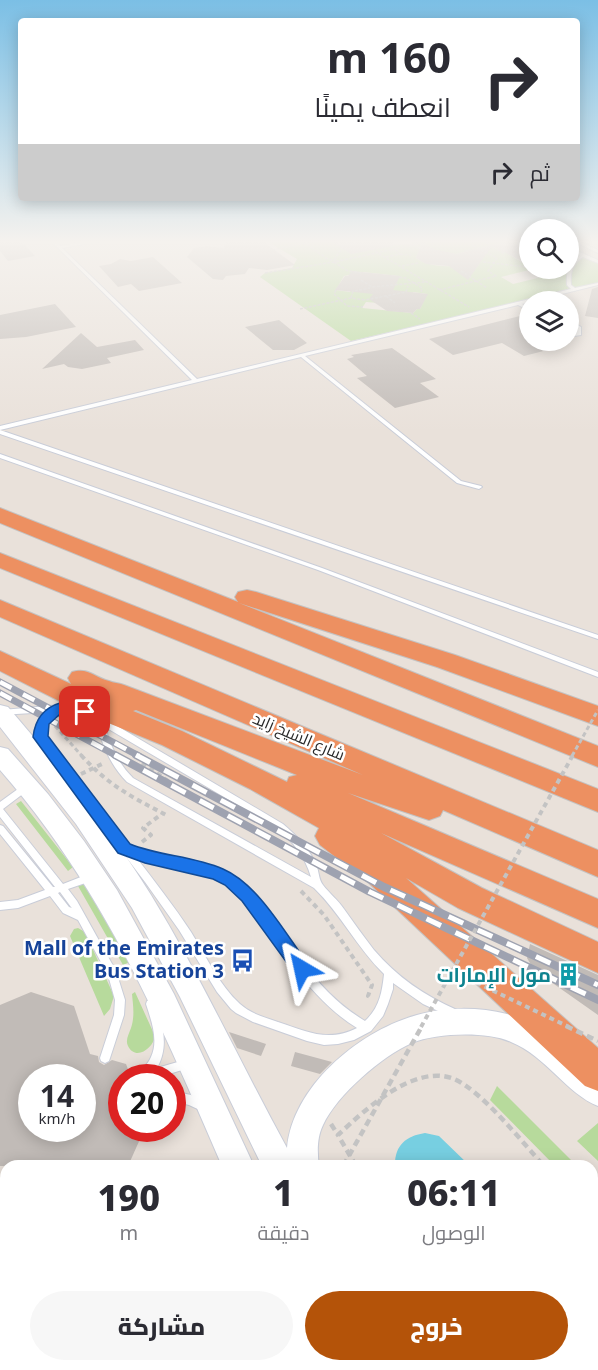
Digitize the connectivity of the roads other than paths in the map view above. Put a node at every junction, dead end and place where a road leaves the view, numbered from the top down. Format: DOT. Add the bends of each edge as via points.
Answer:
graph roads {
  1 [pos="118,304"];
  2 [pos="514,304"];
  3 [pos="301,355"];
  4 [pos="195,380"];
  5 [pos="0,430"];
  6 [pos="0,456"];
  7 [pos="479,487"];
  8 [pos="1,515"];
  9 [pos="0,560"];
  10 [pos="0,608"];
  11 [pos="264,613"];
  12 [pos="598,637"];
  13 [pos="4,650"];
  14 [pos="598,675"];
  15 [pos="81,678"];
  16 [pos="60,708"];
  17 [pos="0,713"];
  18 [pos="598,716"];
  19 [pos="99,719"];
  20 [pos="598,732"];
  21 [pos="172,738"];
  22 [pos="598,747"];
  23 [pos="0,754"];
  24 [pos="598,757"];
  25 [pos="28,785"];
  26 [pos="598,801"];
  27 [pos="0,809"];
  28 [pos="509,826"];
  29 [pos="0,828"];
  30 [pos="124,848"];
  31 [pos="598,864"];
  32 [pos="95,875"];
  33 [pos="317,885"];
  34 [pos="62,888"];
  35 [pos="51,892"];
  36 [pos="0,906"];
  37 [pos="598,914"];
  38 [pos="80,917"];
  39 [pos="598,958"];
  40 [pos="148,968"];
  41 [pos="389,975"];
  42 [pos="492,1024"];
  43 [pos="367,1028"];
  44 [pos="223,1056"];
  45 [pos="105,1058"];
  46 [pos="192,1063"];
  47 [pos="153,1064"];
  48 [pos="186,1065"];
  49 [pos="598,1073"];
  50 [pos="598,1092"];
  51 [pos="186,1099"];
  52 [pos="215,1113"];
  53 [pos="235,1160"];
  54 [pos="276,1160"];
  55 [pos="303,1160"];
  1 -- 4 [label="lane"];
  2 -- 3 [label="lane"];
  3 -- 4 [label="lane"];
  3 -- 7 [label="lane" via="459,482"];
  4 -- 5 [label="lane"];
  5 -- 12 [label="lane"];
  6 -- 14 [label="lane" via="320,569"];
  8 -- 11 [label="highway" via="194,602"];
  9 -- 26 [label="highway"];
  10 -- 28 [label="highway, شارع الشيخ زايد"];
  11 -- 18 [label="highway" via="446,661"];
  11 -- 20 [label="highway" via="349,640"];
  11 -- 22 [label="highway" via="307,634"];
  11 -- 24 [label="highway"];
  13 -- 15 [label="highway"];
  13 -- 21 [label="highway" via="89,704"];
  15 -- 28 [label="highway" via="363,788"];
  15 -- 37 [label="highway" via="221,750"];
  16 -- 17 [label="lane"];
  16 -- 19 [label="lane"];
  16 -- 30 [label="lane" via="42,723 40,737"];
  17 -- 44 [label="street" via="78,807 132,885"];
  19 -- 33 [label="lane" via="280,826 302,846"];
  19 -- 33 [label="lane" via="110,755 130,780"];
  21 -- 39 [label="highway" via="261,781 470,898"];
  21 -- 49 [label="highway" via="295,811 352,851"];
  23 -- 25 [label="street"];
  25 -- 27 [label="lane"];
  25 -- 32 [label="street"];
  27 -- 34 [label="lane"];
  28 -- 31 [label="highway, شارع الشيخ زايد"];
  29 -- 35 [label="lane"];
  30 -- 43 [label="lane" via="145,857 216,873 237,885 320,993"];
  30 -- 43 [label="lane" via="183,927 227,996 243,1013 315,1039 348,1037"];
  32 -- 34 [label="lane"];
  32 -- 40 [label="street"];
  33 -- 41 [label="lane" via="339,906 362,943"];
  34 -- 35 [label="lane"];
  34 -- 38 [label="lane"];
  35 -- 36 [label="lane"];
  35 -- 38 [label="lane" via="70,914"];
  38 -- 45 [label="lane" via="113,974 119,994 119,1015"];
  40 -- 46 [label="street"];
  40 -- 47 [label="lane" via="145,982 161,1040"];
  41 -- 42 [label="lane" via="438,1007"];
  41 -- 43 [label="lane" via="385,1004"];
  42 -- 50 [label="street" via="537,1041"];
  42 -- 55 [label="street" via="414,1029 384,1042 314,1110 304,1134"];
  44 -- 46 [label="street"];
  44 -- 54 [label="street"];
  46 -- 48 [label="lane"];
  46 -- 52 [label="street"];
  51 -- 52 [label="lane"];
  52 -- 53 [label="street"];
}
